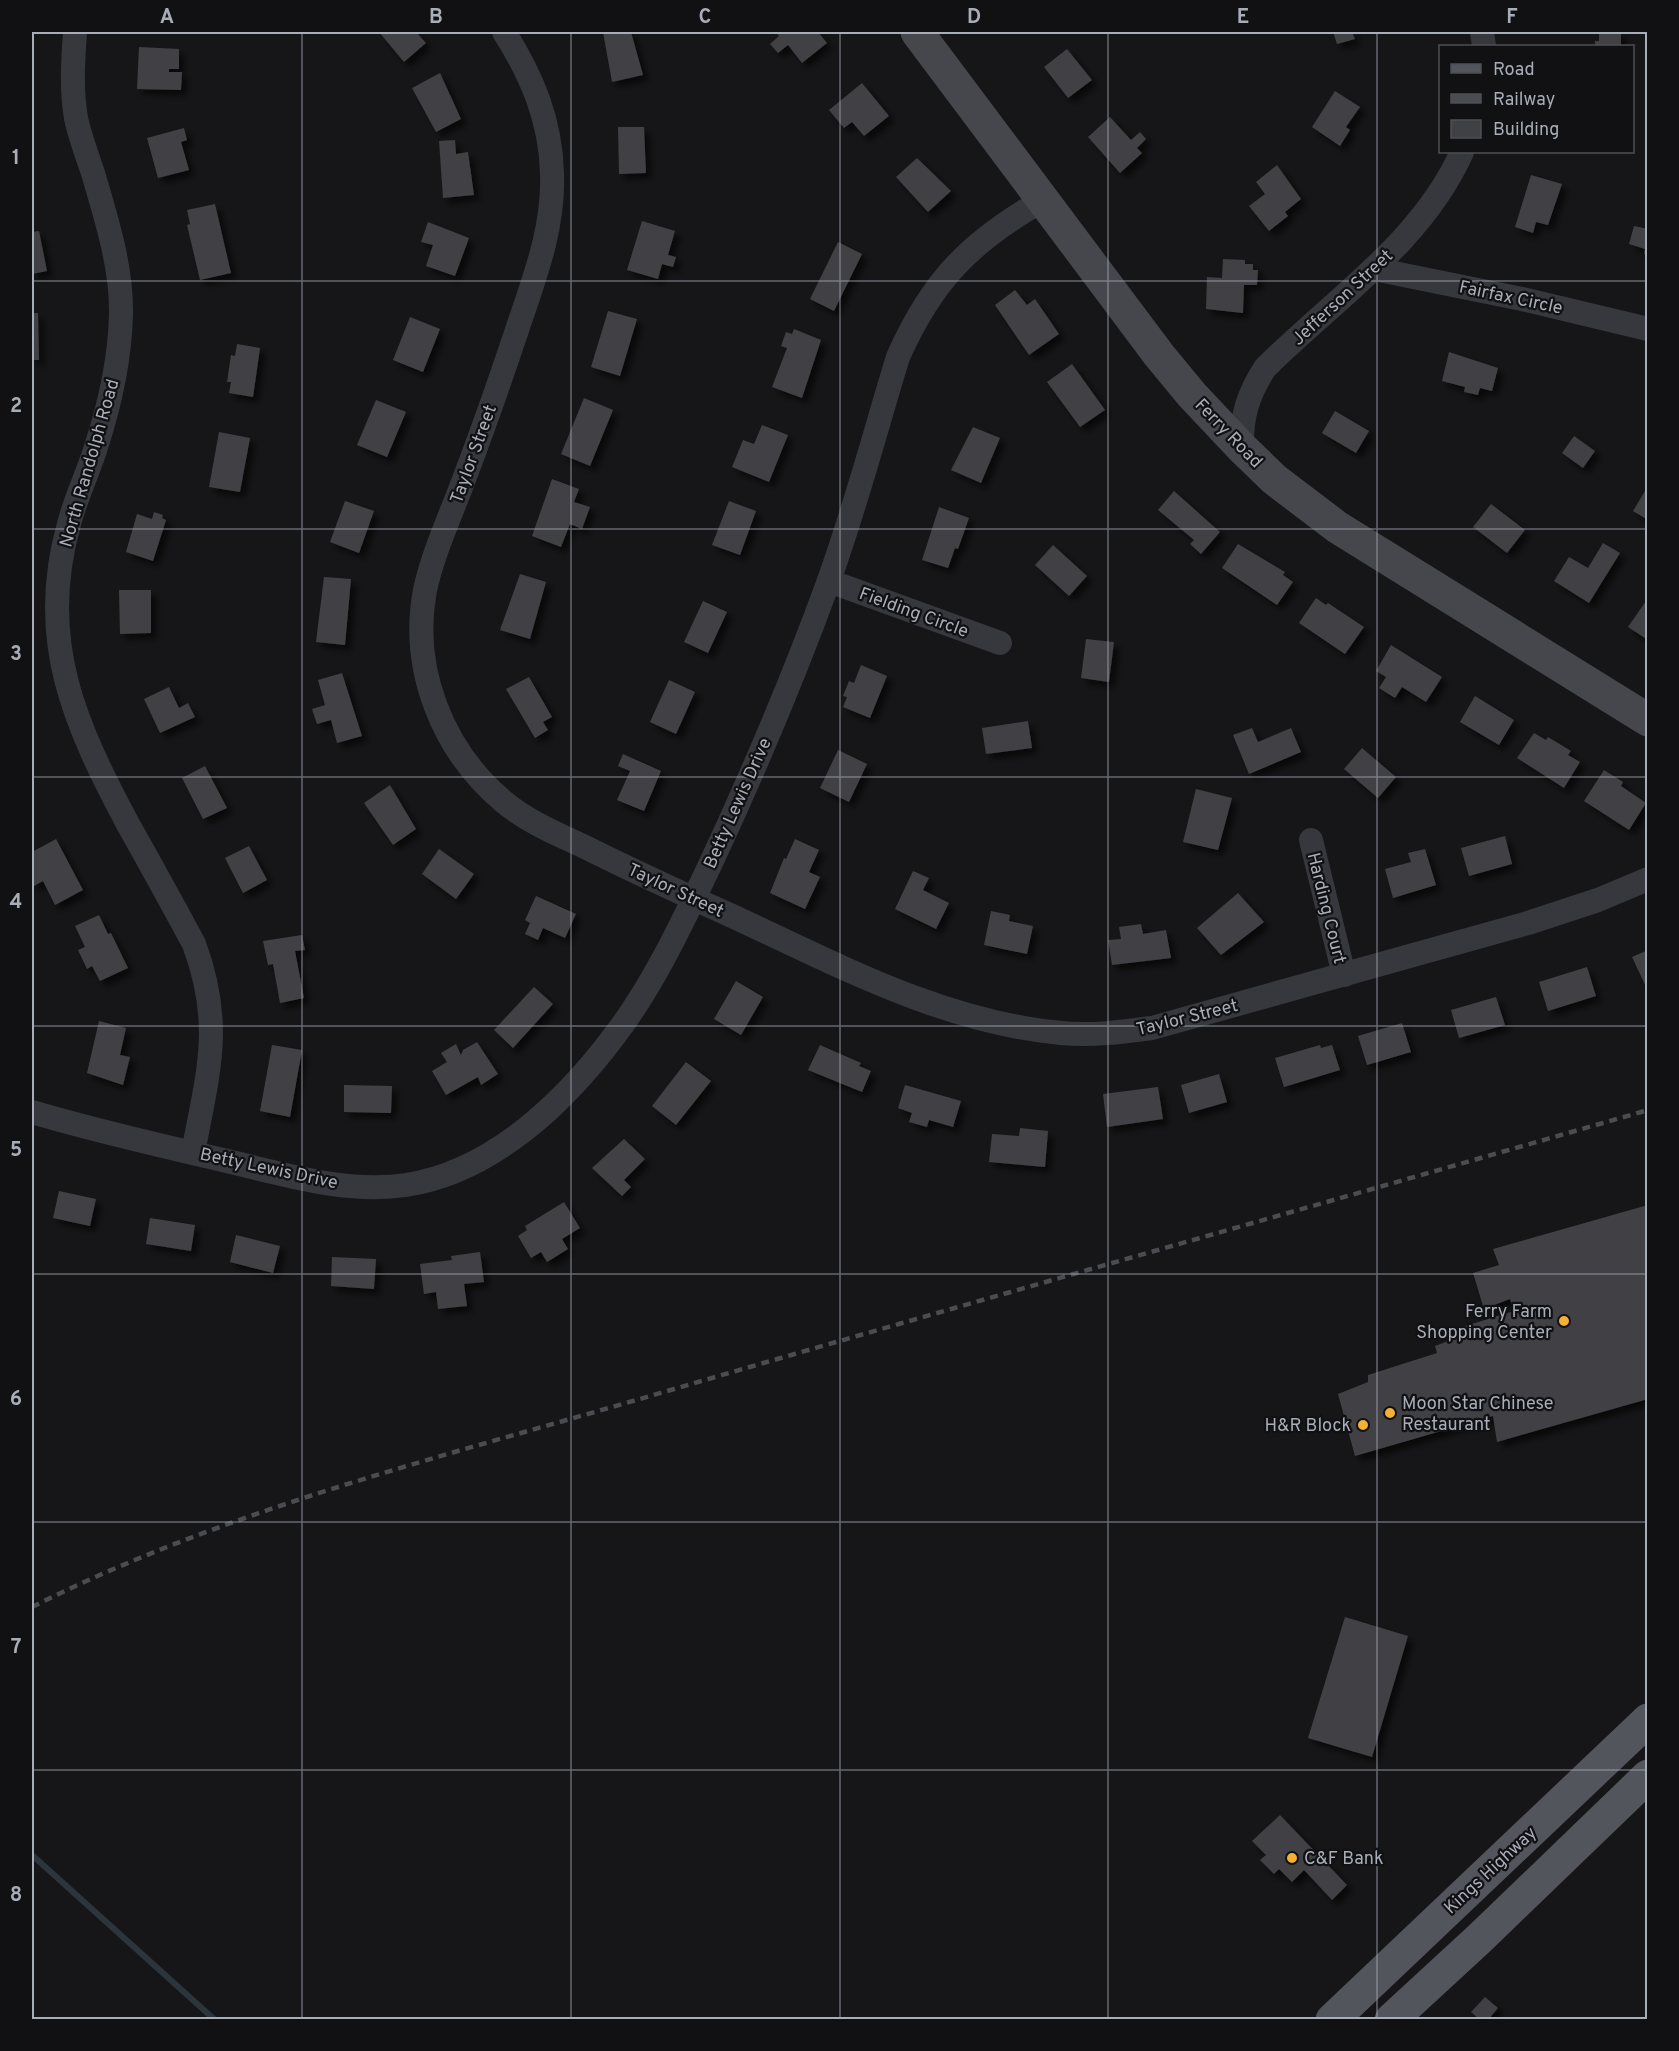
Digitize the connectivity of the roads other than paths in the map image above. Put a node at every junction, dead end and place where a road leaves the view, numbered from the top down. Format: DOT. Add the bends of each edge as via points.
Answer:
graph roads {
  1 [pos="75,32"];
  2 [pos="504,32"];
  3 [pos="917,32"];
  4 [pos="1461,153"];
  5 [pos="1043,200"];
  6 [pos="1374,269"];
  7 [pos="1647,329"];
  8 [pos="1242,448"];
  9 [pos="829,581"];
  10 [pos="1000,643"];
  11 [pos="1647,720"];
  12 [pos="1311,840"];
  13 [pos="1647,879"];
  14 [pos="694,898"];
  15 [pos="1344,975"];
  16 [pos="32,1112"];
  17 [pos="193,1153"];
  18 [pos="1647,1720"];
  19 [pos="1647,1776"];
  20 [pos="1332,2019"];
  21 [pos="1391,2019"];
  1 -- 17 [label="street, North Randolph Road" via="71,81 76,119 114,252 121,312 112,392 60,562 58,640 64,678 90,751 194,944 205,974 212,1012 212,1044"];
  2 -- 14 [label="street, Taylor Street" via="540,96 549,138 551,211 543,254 431,569 422,624 427,681 450,739 473,771 508,805 534,822"];
  3 -- 5 [label="main road, Ferry Road"];
  4 -- 6 [label="street, Jefferson Street" via="1436,198"];
  5 -- 8 [label="main road, Ferry Road" via="1159,355"];
  5 -- 9 [label="street, Betty Lewis Drive" via="978,243 930,295 910,329"];
  6 -- 7 [label="street, Fairfax Circle" via="1522,298"];
  6 -- 8 [label="street, Jefferson Street" via="1266,368 1245,408"];
  8 -- 11 [label="main road, Ferry Road" via="1274,479 1337,527"];
  9 -- 10 [label="street, Fielding Circle"];
  9 -- 14 [label="street, Betty Lewis Drive" via="780,706"];
  12 -- 15 [label="street, Harding Court"];
  13 -- 15 [label="street, Taylor Street" via="1528,923"];
  14 -- 15 [label="street, Taylor Street" via="915,999 976,1018 1064,1033 1152,1028"];
  14 -- 17 [label="street, Betty Lewis Drive" via="644,994 590,1066 525,1129 466,1168 407,1185 355,1185 307,1179"];
  16 -- 17 [label="street, Betty Lewis Drive"];
  18 -- 20 [label="main road, Kings Highway"];
  19 -- 21 [label="main road"];
}
